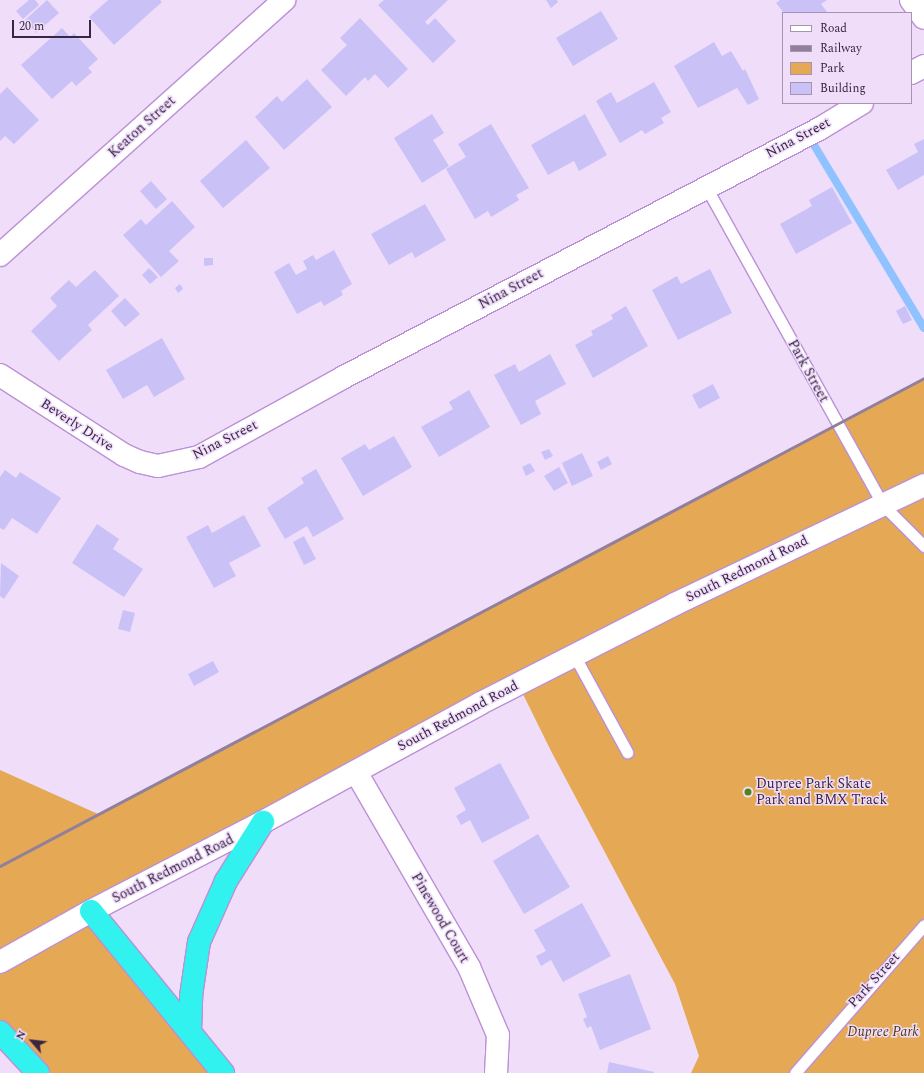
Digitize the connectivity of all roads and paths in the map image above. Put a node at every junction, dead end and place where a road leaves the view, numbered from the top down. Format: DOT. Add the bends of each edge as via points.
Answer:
graph roads {
  1 [pos="284,0"];
  2 [pos="911,0"];
  3 [pos="924,18"];
  4 [pos="924,66"];
  5 [pos="912,72"];
  6 [pos="860,104"];
  7 [pos="706,186"];
  8 [pos="0,255"];
  9 [pos="0,375"];
  10 [pos="158,466"];
  11 [pos="924,485"];
  12 [pos="883,505"];
  13 [pos="924,546"];
  14 [pos="574,655"];
  15 [pos="627,752"];
  16 [pos="356,772"];
  17 [pos="263,822"];
  18 [pos="91,911"];
  19 [pos="924,925"];
  20 [pos="0,962"];
  21 [pos="190,1031"];
  22 [pos="0,1032"];
  23 [pos="34,1069"];
  24 [pos="223,1073"];
  25 [pos="496,1073"];
  26 [pos="795,1073"];
  1 -- 8 [label="street, Keaton Street"];
  2 -- 3 [label="street"];
  4 -- 5 [label="street"];
  6 -- 7 [label="street, Nina Street" via="820,128"];
  7 -- 10 [label="street, Nina Street" via="344,377 199,457"];
  7 -- 12 [label="lane, Park Street"];
  9 -- 10 [label="street, Beverly Drive" via="124,455"];
  11 -- 12 [label="street, South Redmond Road"];
  12 -- 13 [label="lane, Park Street"];
  12 -- 14 [label="street, South Redmond Road"];
  14 -- 15 [label="lane"];
  14 -- 16 [label="street, South Redmond Road"];
  16 -- 17 [label="street, South Redmond Road"];
  16 -- 25 [label="street, Pinewood Court" via="469,967 498,1035"];
  17 -- 18 [label="street, South Redmond Road"];
  17 -- 21 [label="highway" via="226,881 199,942 191,996"];
  18 -- 20 [label="street, South Redmond Road"];
  18 -- 21 [label="highway"];
  19 -- 26 [label="lane, Park Street"];
  21 -- 24 [label="highway"];
  22 -- 23 [label="highway"];
}
